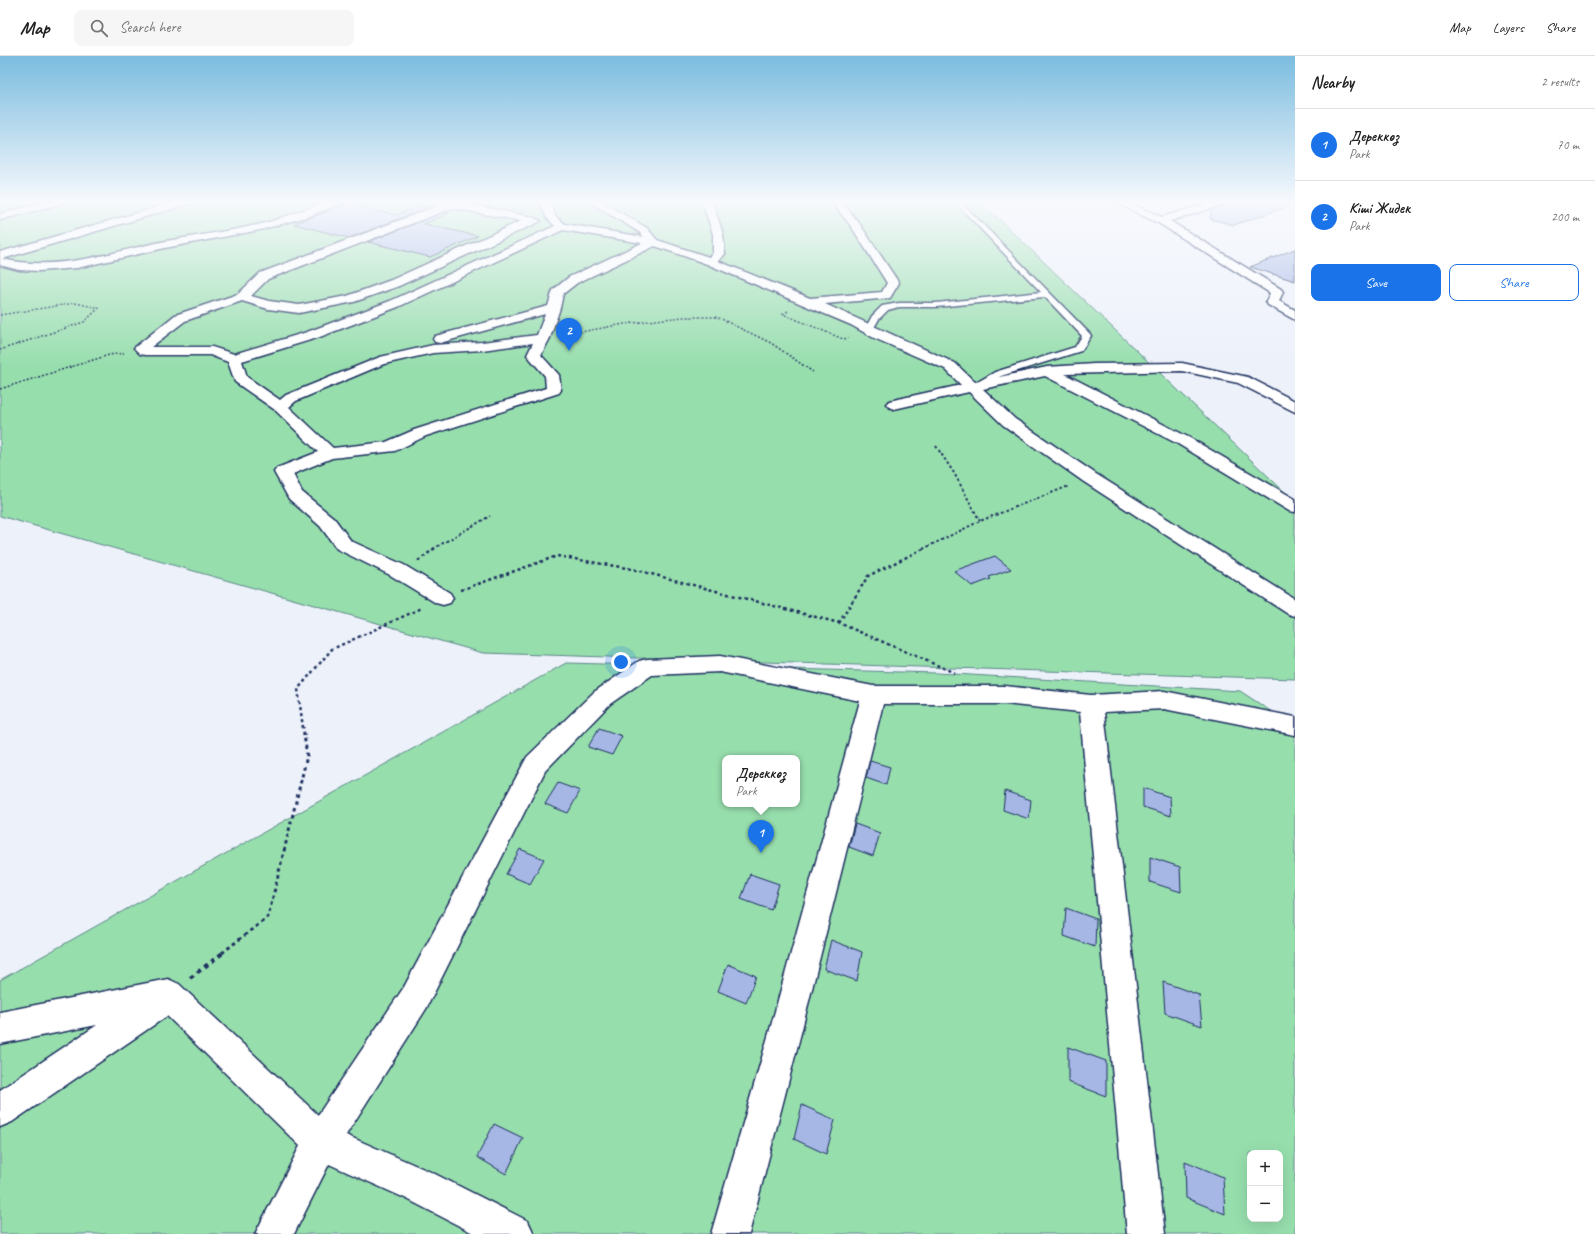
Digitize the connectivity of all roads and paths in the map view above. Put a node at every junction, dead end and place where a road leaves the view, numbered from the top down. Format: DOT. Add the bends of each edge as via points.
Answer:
graph roads {
  1 [pos="118,256"];
  2 [pos="316,256"];
  3 [pos="454,256"];
  4 [pos="499,256"];
  5 [pos="624,256"];
  6 [pos="694,256"];
  7 [pos="717,256"];
  8 [pos="875,256"];
  9 [pos="1011,256"];
  10 [pos="1219,256"];
  11 [pos="0,262"];
  12 [pos="711,262"];
  13 [pos="1289,287"];
  14 [pos="1277,292"];
  15 [pos="1048,294"];
  16 [pos="242,297"];
  17 [pos="805,302"];
  18 [pos="554,308"];
  19 [pos="0,316"];
  20 [pos="1295,316"];
  21 [pos="869,329"];
  22 [pos="543,338"];
  23 [pos="0,350"];
  24 [pos="145,351"];
  25 [pos="234,359"];
  26 [pos="380,361"];
  27 [pos="1047,371"];
  28 [pos="813,372"];
  29 [pos="972,388"];
  30 [pos="0,389"];
  31 [pos="894,404"];
  32 [pos="280,407"];
  33 [pos="1295,407"];
  34 [pos="936,446"];
  35 [pos="329,453"];
  36 [pos="1090,478"];
  37 [pos="1295,507"];
  38 [pos="490,516"];
  39 [pos="980,521"];
  40 [pos="404,575"];
  41 [pos="443,598"];
  42 [pos="1295,609"];
  43 [pos="839,623"];
  44 [pos="962,676"];
  45 [pos="873,695"];
  46 [pos="1091,704"];
  47 [pos="1295,726"];
  48 [pos="168,995"];
  49 [pos="0,1028"];
  50 [pos="0,1110"];
  51 [pos="321,1142"];
  52 [pos="274,1234"];
  53 [pos="516,1234"];
  54 [pos="730,1234"];
  55 [pos="1146,1234"];
  1 -- 11 [label="street" via="52,269 18,268"];
  2 -- 16 [label="street" via="264,276"];
  3 -- 16 [label="street" via="395,283 350,299 299,309 268,305"];
  4 -- 25 [label="street" via="394,304 312,335"];
  5 -- 18 [label="street" via="573,280 558,292"];
  6 -- 12 [label="street"];
  7 -- 12 [label="street"];
  8 -- 17 [label="street" via="893,283 886,295"];
  9 -- 15 [label="lane"];
  10 -- 14 [label="street"];
  12 -- 17 [label="street"];
  13 -- 14 [label="street"];
  14 -- 20 [label="street" via="1272,302"];
  15 -- 21 [label="lane" via="936,305 899,305 884,308"];
  15 -- 29 [label="lane" via="1087,336 1078,349 998,374"];
  16 -- 24 [label="street" via="180,318 141,348"];
  17 -- 21 [label="street"];
  18 -- 22 [label="street"];
  18 -- 26 [label="street" via="402,348"];
  19 -- 23 [label="path" via="75,302 99,308 84,322"];
  21 -- 29 [label="street" via="950,366"];
  22 -- 26 [label="street" via="433,349"];
  22 -- 28 [label="path" via="631,323 682,317 717,317 771,343"];
  22 -- 35 [label="street" via="534,355 552,375 554,390 420,434 389,447"];
  24 -- 25 [label="street" via="212,351"];
  24 -- 30 [label="path" via="109,356"];
  25 -- 32 [label="street" via="240,379"];
  26 -- 32 [label="street" via="291,398"];
  27 -- 29 [label="street"];
  27 -- 33 [label="street" via="1182,367 1243,380"];
  27 -- 37 [label="street" via="1184,441"];
  29 -- 31 [label="street"];
  29 -- 36 [label="street" via="1010,422"];
  32 -- 35 [label="street"];
  34 -- 39 [label="path"];
  35 -- 40 [label="street" via="283,472 295,495 327,522 344,545"];
  36 -- 39 [label="path"];
  36 -- 42 [label="street"];
  38 -- 40 [label="path" via="428,552"];
  39 -- 43 [label="path" via="868,576"];
  40 -- 41 [label="street"];
  41 -- 43 [label="path" via="557,556 632,569"];
  41 -- 48 [label="path" via="332,649 298,689 307,756 268,917"];
  43 -- 44 [label="path"];
  45 -- 46 [label="street" via="1005,695"];
  45 -- 51 [label="street" via="720,664 648,667 602,698 536,764 415,998"];
  45 -- 54 [label="street"];
  46 -- 47 [label="street" via="1164,700"];
  46 -- 55 [label="street"];
  48 -- 49 [label="street"];
  48 -- 50 [label="street"];
  48 -- 51 [label="street"];
  51 -- 52 [label="street"];
  51 -- 53 [label="street" via="420,1186"];
}
